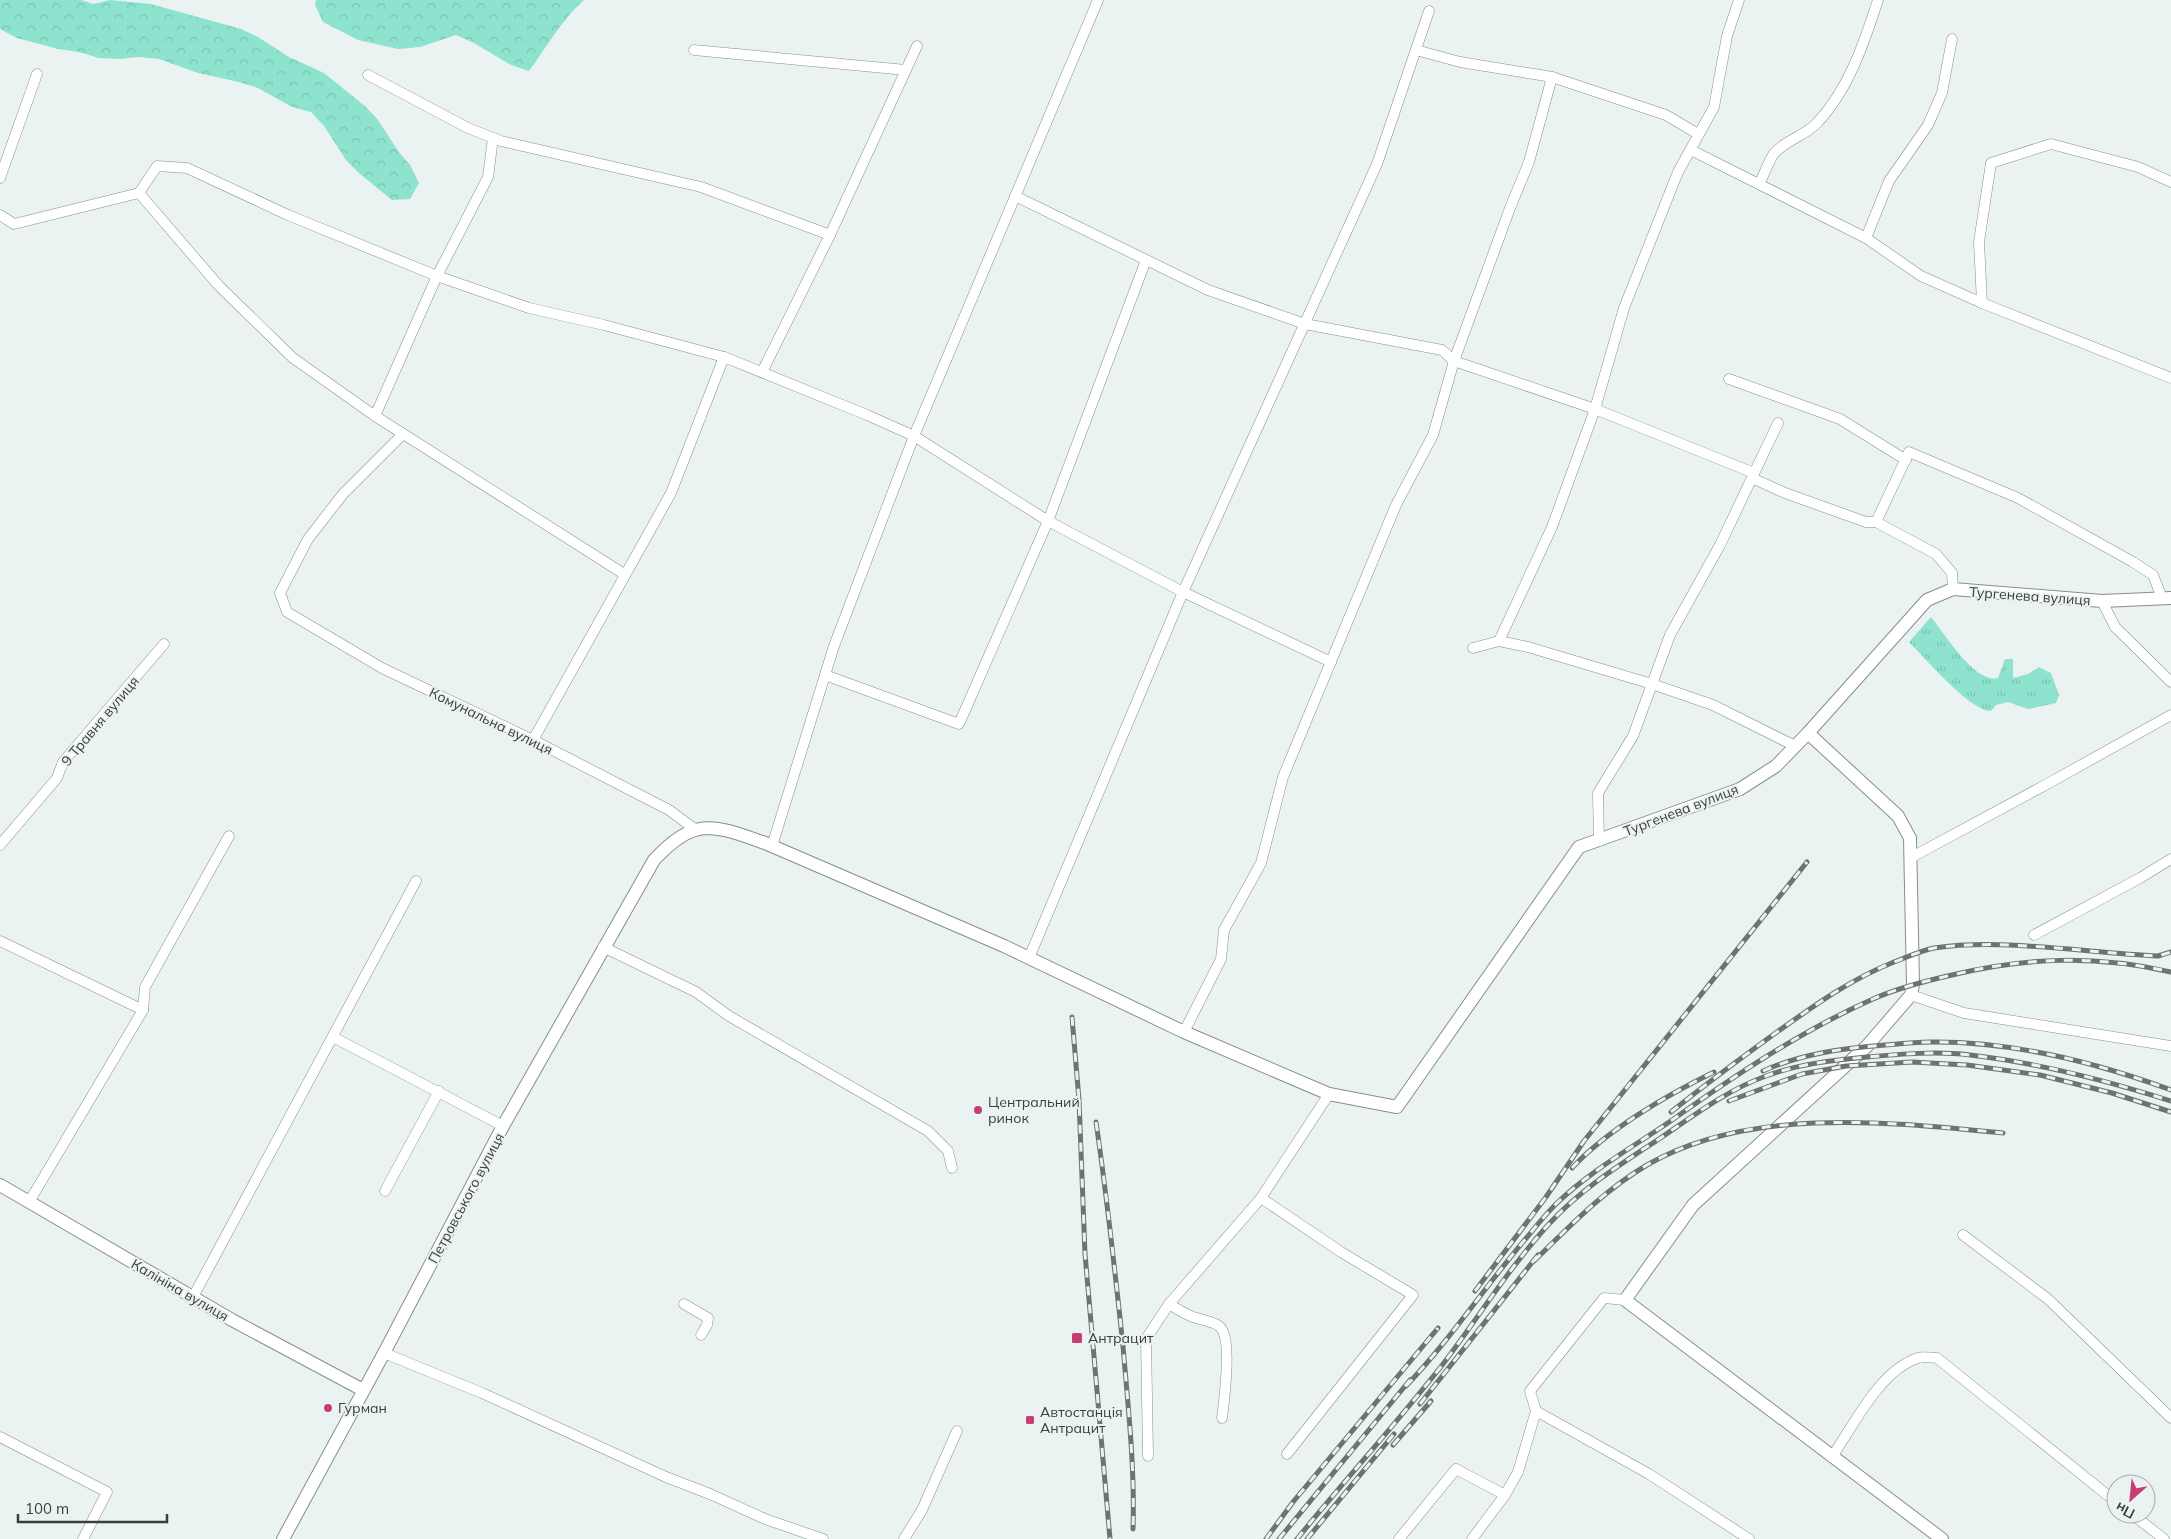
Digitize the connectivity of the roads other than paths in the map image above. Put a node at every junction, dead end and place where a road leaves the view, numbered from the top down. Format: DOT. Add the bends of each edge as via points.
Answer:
graph roads {
  1 [pos="1098,0"];
  2 [pos="1739,0"];
  3 [pos="1878,0"];
  4 [pos="1429,11"];
  5 [pos="1952,39"];
  6 [pos="917,46"];
  7 [pos="694,50"];
  8 [pos="1416,50"];
  9 [pos="906,70"];
  10 [pos="37,74"];
  11 [pos="368,75"];
  12 [pos="1552,77"];
  13 [pos="1698,134"];
  14 [pos="493,138"];
  15 [pos="1691,150"];
  16 [pos="0,178"];
  17 [pos="2171,182"];
  18 [pos="1760,183"];
  19 [pos="139,193"];
  20 [pos="1015,196"];
  21 [pos="0,215"];
  22 [pos="830,235"];
  23 [pos="1866,238"];
  24 [pos="1146,260"];
  25 [pos="437,276"];
  26 [pos="1982,303"];
  27 [pos="1306,324"];
  28 [pos="724,357"];
  29 [pos="1454,361"];
  30 [pos="762,372"];
  31 [pos="1728,378"];
  32 [pos="2171,378"];
  33 [pos="1595,409"];
  34 [pos="374,416"];
  35 [pos="1778,423"];
  36 [pos="403,434"];
  37 [pos="914,436"];
  38 [pos="1906,460"];
  39 [pos="1753,476"];
  40 [pos="1048,521"];
  41 [pos="1876,522"];
  42 [pos="624,574"];
  43 [pos="1953,590"];
  44 [pos="1183,592"];
  45 [pos="2167,598"];
  46 [pos="2102,601"];
  47 [pos="1499,642"];
  48 [pos="164,644"];
  49 [pos="1473,648"];
  50 [pos="1331,662"];
  51 [pos="825,675"];
  52 [pos="2171,682"];
  53 [pos="1652,684"];
  54 [pos="2171,715"];
  55 [pos="1808,733"];
  56 [pos="533,740"];
  57 [pos="1795,746"];
  58 [pos="696,830"];
  59 [pos="229,836"];
  60 [pos="1599,841"];
  61 [pos="0,845"];
  62 [pos="772,846"];
  63 [pos="1912,857"];
  64 [pos="2171,859"];
  65 [pos="416,881"];
  66 [pos="2034,934"];
  67 [pos="0,941"];
  68 [pos="604,947"];
  69 [pos="1029,958"];
  70 [pos="1911,995"];
  71 [pos="143,1010"];
  72 [pos="1184,1032"];
  73 [pos="333,1037"];
  74 [pos="2171,1046"];
  75 [pos="439,1092"];
  76 [pos="1329,1094"];
  77 [pos="503,1126"];
  78 [pos="952,1168"];
  79 [pos="0,1185"];
  80 [pos="385,1191"];
  81 [pos="1261,1198"];
  82 [pos="29,1202"];
  83 [pos="1963,1235"];
  84 [pos="193,1297"];
  85 [pos="1625,1300"];
  86 [pos="684,1304"];
  87 [pos="1169,1304"];
  88 [pos="701,1335"];
  89 [pos="384,1353"];
  90 [pos="363,1390"];
  91 [pos="1536,1412"];
  92 [pos="1222,1418"];
  93 [pos="2171,1418"];
  94 [pos="957,1431"];
  95 [pos="0,1437"];
  96 [pos="1287,1454"];
  97 [pos="1148,1456"];
  98 [pos="1832,1457"];
  99 [pos="2106,1494"];
  100 [pos="1505,1495"];
  101 [pos="2145,1524"];
  102 [pos="83,1539"];
  103 [pos="282,1539"];
  104 [pos="822,1539"];
  105 [pos="904,1539"];
  106 [pos="1399,1539"];
  107 [pos="1472,1539"];
  108 [pos="1749,1539"];
  109 [pos="1942,1539"];
  110 [pos="2164,1539"];
  1 -- 20 [label="street"];
  2 -- 13 [label="street" via="1728,36 1714,107"];
  3 -- 18 [label="street" via="1856,62 1829,108 1816,125 1774,154"];
  4 -- 8 [label="street"];
  5 -- 23 [label="street" via="1942,93 1928,125 1889,181"];
  6 -- 9 [label="street"];
  7 -- 9 [label="street"];
  8 -- 12 [label="street" via="1460,62"];
  8 -- 27 [label="street" via="1378,164"];
  9 -- 22 [label="street"];
  10 -- 16 [label="street"];
  11 -- 14 [label="street"];
  12 -- 13 [label="street" via="1666,115"];
  12 -- 29 [label="street" via="1529,162"];
  13 -- 15 [label="street"];
  14 -- 22 [label="street" via="701,188"];
  14 -- 25 [label="street" via="488,177"];
  15 -- 18 [label="street"];
  15 -- 33 [label="street" via="1678,172 1624,308"];
  17 -- 26 [label="street" via="2138,167 2051,144 1991,163 1979,242"];
  18 -- 23 [label="street"];
  19 -- 21 [label="street" via="14,224"];
  19 -- 25 [label="street" via="157,166 187,168"];
  19 -- 34 [label="street" via="219,286 293,358"];
  20 -- 24 [label="street"];
  20 -- 37 [label="street"];
  22 -- 30 [label="street"];
  23 -- 26 [label="street" via="1921,276"];
  24 -- 27 [label="street" via="1208,290"];
  24 -- 40 [label="street"];
  25 -- 28 [label="street" via="529,308"];
  25 -- 34 [label="street"];
  26 -- 32 [label="street"];
  27 -- 29 [label="street" via="1442,350"];
  27 -- 44 [label="street"];
  28 -- 30 [label="street"];
  28 -- 42 [label="street" via="671,493"];
  29 -- 33 [label="street"];
  29 -- 50 [label="street" via="1433,435 1396,505"];
  30 -- 37 [label="street"];
  31 -- 38 [label="street" via="1840,419"];
  33 -- 39 [label="street"];
  33 -- 47 [label="street" via="1552,527"];
  34 -- 36 [label="street"];
  35 -- 39 [label="street"];
  36 -- 42 [label="street"];
  36 -- 56 [label="street, Комунальна вулиця" via="343,494 308,539 280,593 287,612 382,668"];
  37 -- 40 [label="street"];
  37 -- 51 [label="street"];
  38 -- 41 [label="street"];
  38 -- 45 [label="street" via="1909,452 2018,498 2153,575"];
  39 -- 41 [label="street" via="1784,493 1866,522"];
  39 -- 53 [label="street" via="1720,545 1670,635"];
  40 -- 44 [label="street"];
  40 -- 51 [label="street" via="959,724"];
  41 -- 43 [label="street" via="1936,554 1952,573"];
  42 -- 56 [label="street"];
  43 -- 46 [label="street, Тургенева вулиця"];
  43 -- 55 [label="street, Тургенева вулиця" via="1927,600"];
  44 -- 50 [label="street"];
  44 -- 69 [label="street"];
  45 -- 46 [label="street, Тургенева вулиця"];
  46 -- 52 [label="street" via="2115,627"];
  47 -- 49 [label="street"];
  47 -- 53 [label="street" via="1528,647"];
  48 -- 61 [label="street, 9 Травня вулиця" via="63,762 57,778"];
  50 -- 72 [label="street" via="1282,777 1260,863 1224,930 1221,959"];
  51 -- 62 [label="street"];
  53 -- 57 [label="street" via="1714,705"];
  53 -- 60 [label="street" via="1633,736 1598,793"];
  54 -- 63 [label="street"];
  55 -- 57 [label="street, Тургенева вулиця"];
  55 -- 63 [label="street" via="1898,816 1910,838"];
  56 -- 58 [label="street, Комунальна вулиця" via="669,810"];
  57 -- 60 [label="street, Тургенева вулиця" via="1776,766 1740,789"];
  58 -- 62 [label="street" via="725,829"];
  58 -- 68 [label="street, Петровського вулиця" via="671,842 654,860"];
  59 -- 71 [label="street" via="146,987"];
  60 -- 76 [label="street, Тургенева вулиця" via="1579,847 1397,1107"];
  62 -- 69 [label="street"];
  63 -- 70 [label="street"];
  64 -- 66 [label="street"];
  65 -- 73 [label="street"];
  67 -- 71 [label="street"];
  68 -- 77 [label="street, Петровського вулиця"];
  68 -- 78 [label="street" via="696,992 729,1016 928,1130 948,1150"];
  69 -- 72 [label="street"];
  70 -- 74 [label="street" via="1964,1013"];
  70 -- 85 [label="street" via="1867,1046 1693,1205"];
  71 -- 82 [label="street"];
  72 -- 76 [label="street"];
  73 -- 75 [label="street"];
  73 -- 84 [label="street"];
  75 -- 77 [label="street"];
  75 -- 80 [label="street"];
  76 -- 81 [label="street"];
  77 -- 89 [label="street, Петровського вулиця"];
  79 -- 82 [label="street, Калініна вулиця"];
  81 -- 87 [label="street"];
  81 -- 96 [label="street" via="1413,1295"];
  82 -- 84 [label="street, Калініна вулиця"];
  83 -- 93 [label="street" via="2048,1299"];
  84 -- 90 [label="street, Калініна вулиця"];
  85 -- 91 [label="street" via="1604,1298 1530,1392"];
  85 -- 98 [label="street"];
  86 -- 88 [label="street" via="708,1318"];
  87 -- 92 [label="street" via="1223,1330 1226,1364"];
  87 -- 97 [label="street" via="1146,1339"];
  89 -- 90 [label="street, Петровського вулиця"];
  89 -- 104 [label="street" via="482,1393 666,1477"];
  90 -- 103 [label="street, Петровського вулиця"];
  91 -- 100 [label="street" via="1518,1472"];
  91 -- 108 [label="street" via="1649,1474"];
  94 -- 105 [label="street" via="922,1510"];
  95 -- 102 [label="street" via="107,1492"];
  98 -- 99 [label="street" via="1882,1383 1904,1364 1919,1357 1937,1358"];
  98 -- 109 [label="street"];
  100 -- 106 [label="street" via="1456,1469"];
  100 -- 107 [label="street"];
  101 -- 110 [label="street"];
}
